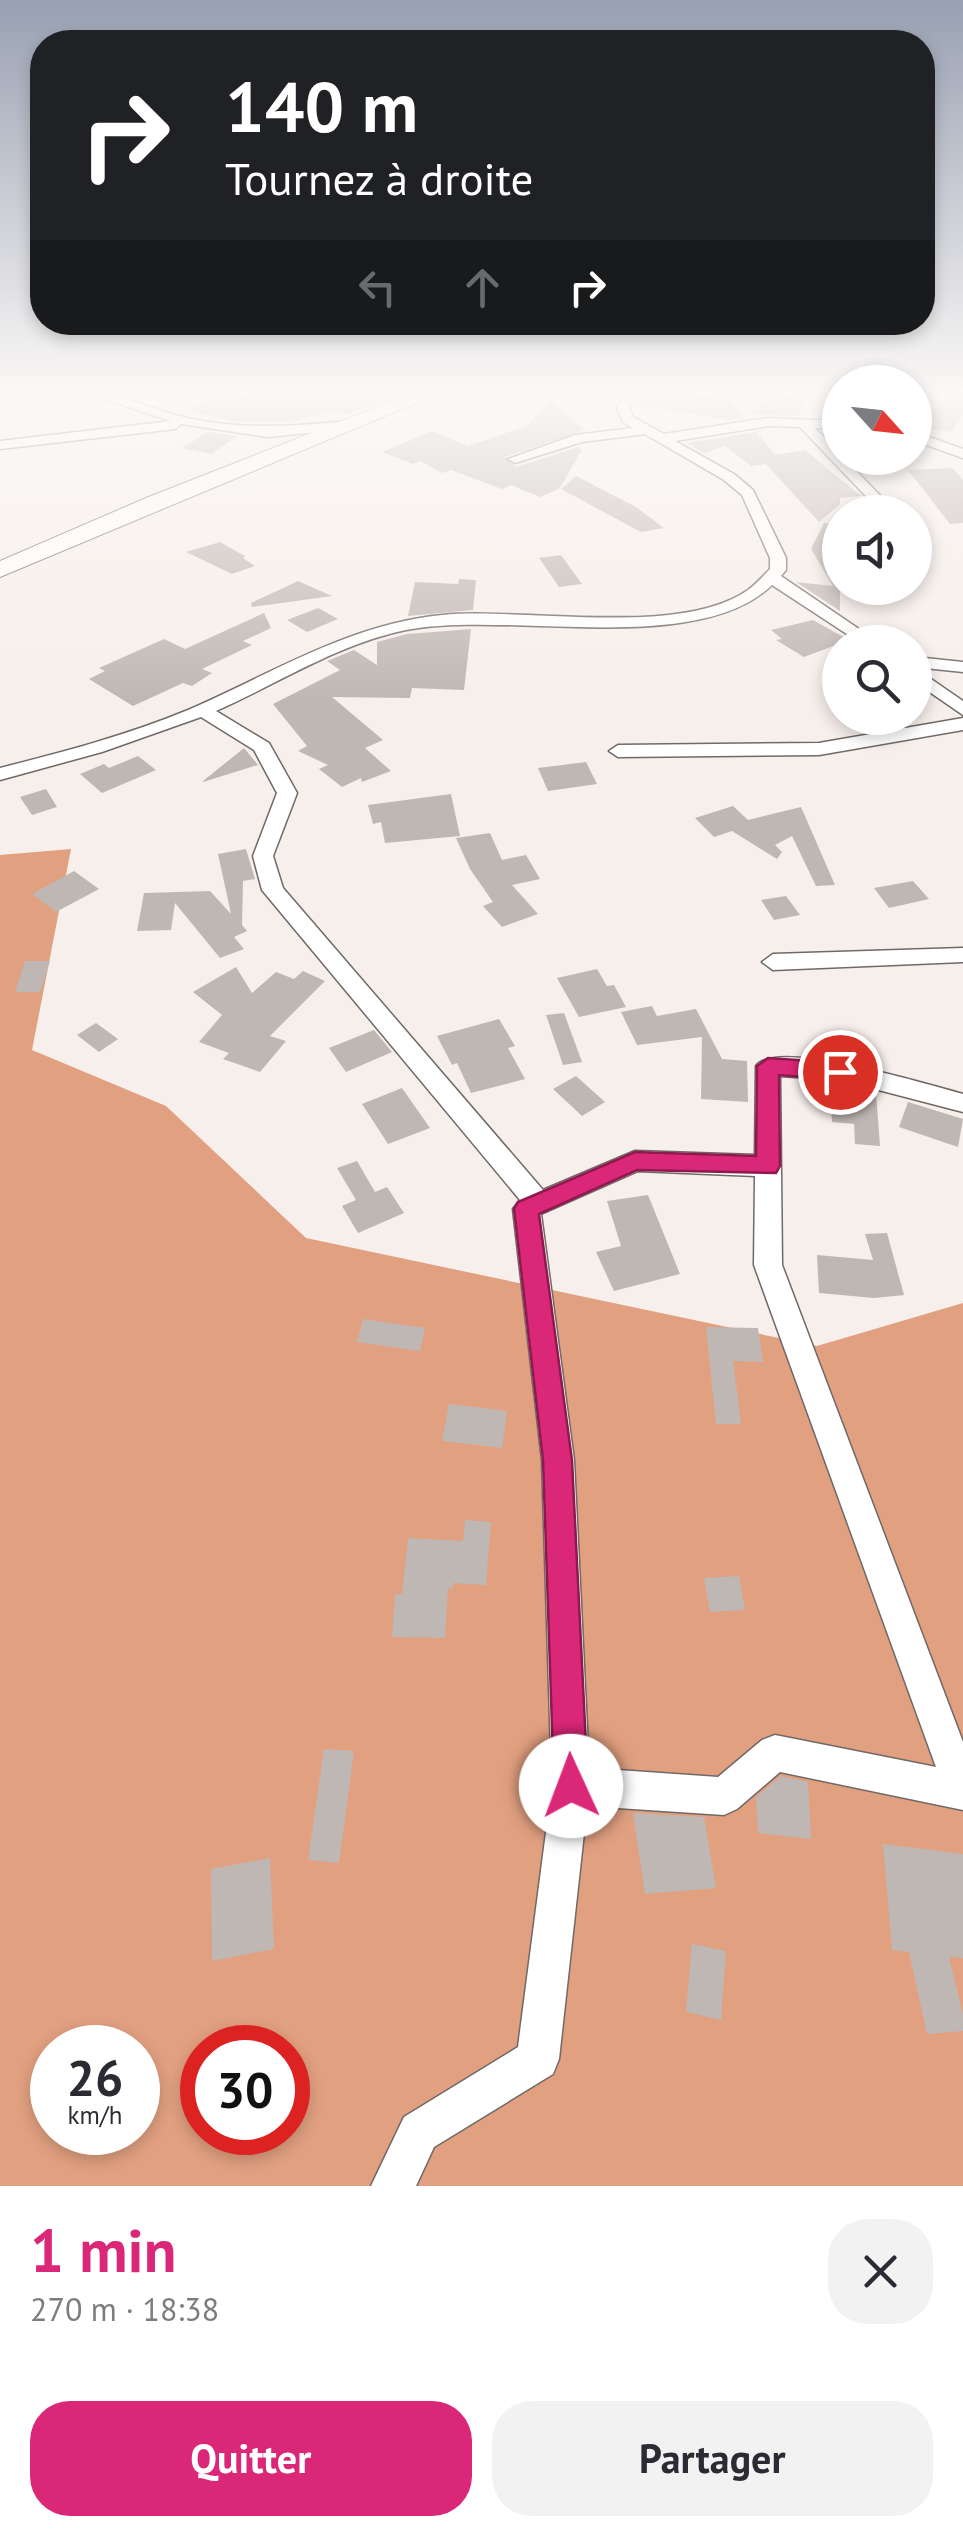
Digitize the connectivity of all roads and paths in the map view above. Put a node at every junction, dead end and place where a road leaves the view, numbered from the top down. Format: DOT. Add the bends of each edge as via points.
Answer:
graph roads {
  1 [pos="180,495"];
  2 [pos="749,495"];
  3 [pos="0,570"];
  4 [pos="773,578"];
  5 [pos="844,625"];
  6 [pos="932,664"];
  7 [pos="963,667"];
  8 [pos="932,685"];
  9 [pos="202,710"];
  10 [pos="963,710"];
  11 [pos="963,724"];
  12 [pos="618,752"];
  13 [pos="0,774"];
  14 [pos="963,955"];
  15 [pos="774,962"];
  16 [pos="963,1103"];
  17 [pos="768,1166"];
  18 [pos="538,1204"];
  19 [pos="571,1786"];
  20 [pos="393,2186"];
  1 -- 3 [label="highway"];
  2 -- 4 [label="street" via="778,558"];
  4 -- 5 [label="street"];
  4 -- 9 [label="street" via="753,595 697,616 446,619 378,631 340,642"];
  6 -- 7 [label="street"];
  8 -- 10 [label="street"];
  9 -- 13 [label="street"];
  9 -- 18 [label="street" via="262,747 286,793 264,856 273,890"];
  11 -- 12 [label="street" via="819,749"];
  14 -- 15 [label="street"];
  16 -- 17 [label="street" via="840,1072 768,1066"];
  17 -- 18 [label="street" via="635,1161"];
  17 -- 19 [label="street" via="768,1265 963,1791 774,1753 724,1796"];
  18 -- 19 [label="street" via="526,1209 558,1460"];
  19 -- 20 [label="street" via="538,2059 420,2132"];
}
